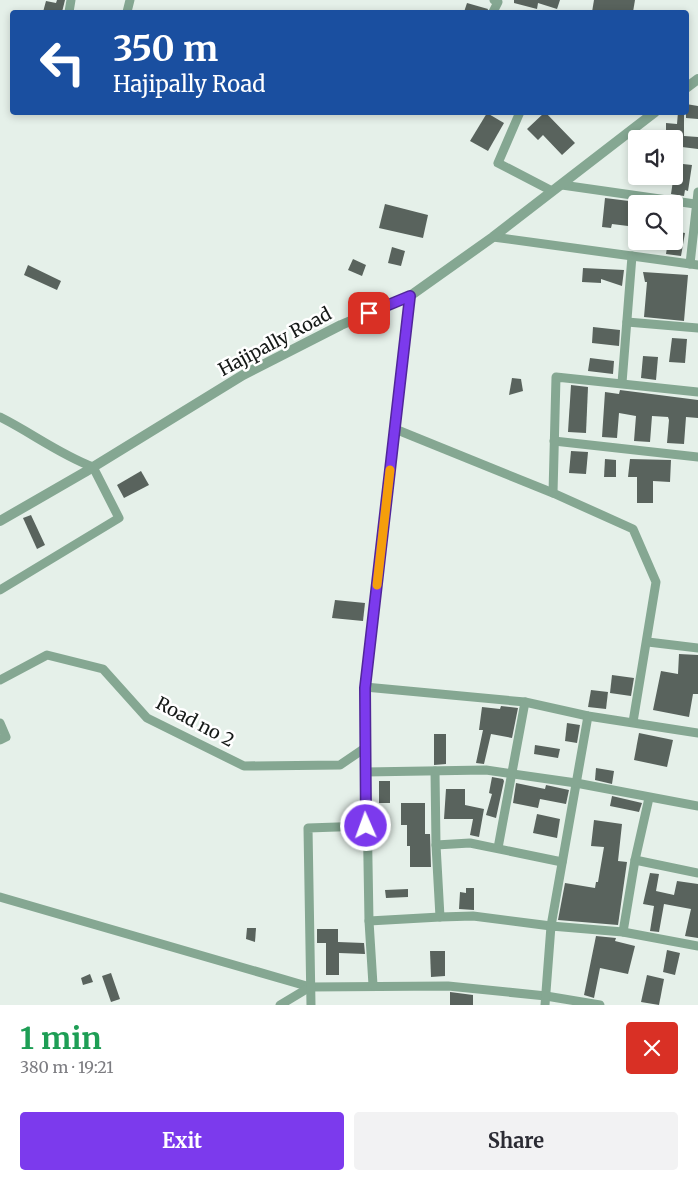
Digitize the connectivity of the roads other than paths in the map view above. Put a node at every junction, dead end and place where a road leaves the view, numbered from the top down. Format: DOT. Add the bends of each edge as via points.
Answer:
graph roads {
  1 [pos="494,0"];
  2 [pos="494,10"];
  3 [pos="519,115"];
  4 [pos="651,115"];
  5 [pos="562,185"];
  6 [pos="552,192"];
  7 [pos="698,192"];
  8 [pos="695,204"];
  9 [pos="493,237"];
  10 [pos="632,256"];
  11 [pos="694,264"];
  12 [pos="410,296"];
  13 [pos="627,322"];
  14 [pos="698,328"];
  15 [pos="622,383"];
  16 [pos="698,392"];
  17 [pos="0,417"];
  18 [pos="395,429"];
  19 [pos="554,441"];
  20 [pos="698,456"];
  21 [pos="93,468"];
  22 [pos="553,493"];
  23 [pos="0,520"];
  24 [pos="0,590"];
  25 [pos="648,642"];
  26 [pos="698,648"];
  27 [pos="0,680"];
  28 [pos="365,688"];
  29 [pos="525,702"];
  30 [pos="588,716"];
  31 [pos="633,722"];
  32 [pos="0,723"];
  33 [pos="698,733"];
  34 [pos="0,740"];
  35 [pos="365,748"];
  36 [pos="435,771"];
  37 [pos="365,772"];
  38 [pos="511,774"];
  39 [pos="576,783"];
  40 [pos="649,798"];
  41 [pos="698,806"];
  42 [pos="366,826"];
  43 [pos="436,845"];
  44 [pos="498,848"];
  45 [pos="635,860"];
  46 [pos="562,862"];
  47 [pos="698,873"];
  48 [pos="0,897"];
  49 [pos="440,917"];
  50 [pos="369,921"];
  51 [pos="551,926"];
  52 [pos="623,932"];
  53 [pos="698,946"];
  54 [pos="373,985"];
  55 [pos="310,987"];
  56 [pos="545,1001"];
  57 [pos="280,1005"];
  58 [pos="311,1005"];
  59 [pos="600,1005"];
  1 -- 2 [label="street" via="498,2"];
  3 -- 6 [label="street" via="498,163"];
  4 -- 5 [label="street, Hajipally Road"];
  5 -- 6 [label="street, Hajipally Road"];
  5 -- 8 [label="street"];
  6 -- 9 [label="street, Hajipally Road"];
  7 -- 8 [label="street"];
  8 -- 11 [label="street"];
  9 -- 10 [label="street"];
  9 -- 12 [label="street, Hajipally Road"];
  10 -- 11 [label="street"];
  10 -- 13 [label="street"];
  12 -- 18 [label="street"];
  12 -- 21 [label="street, Hajipally Road" via="342,325 243,375"];
  13 -- 14 [label="street"];
  13 -- 15 [label="street"];
  15 -- 16 [label="street"];
  15 -- 19 [label="street" via="556,377"];
  17 -- 21 [label="street" via="68,458"];
  18 -- 22 [label="street"];
  18 -- 28 [label="street"];
  19 -- 20 [label="street"];
  19 -- 22 [label="street"];
  21 -- 23 [label="street, Hajipally Road"];
  21 -- 24 [label="street" via="119,518"];
  22 -- 25 [label="street" via="633,529 656,582"];
  25 -- 26 [label="street"];
  25 -- 31 [label="street"];
  27 -- 35 [label="street, Road no 2" via="47,655 103,669 147,718 244,766 340,765"];
  28 -- 29 [label="street"];
  28 -- 35 [label="street"];
  29 -- 30 [label="street"];
  29 -- 38 [label="street"];
  30 -- 31 [label="street"];
  30 -- 39 [label="street"];
  31 -- 33 [label="street"];
  32 -- 34 [label="street" via="6,737"];
  35 -- 37 [label="street"];
  36 -- 37 [label="street"];
  36 -- 38 [label="street" via="486,770"];
  36 -- 43 [label="street"];
  37 -- 42 [label="street"];
  38 -- 39 [label="street"];
  38 -- 44 [label="street"];
  39 -- 40 [label="street"];
  39 -- 46 [label="street"];
  40 -- 41 [label="street"];
  40 -- 45 [label="street"];
  42 -- 50 [label="street"];
  42 -- 55 [label="street" via="308,828"];
  43 -- 44 [label="street" via="470,842"];
  43 -- 49 [label="street"];
  44 -- 46 [label="street"];
  45 -- 47 [label="street"];
  45 -- 52 [label="street"];
  46 -- 51 [label="street"];
  48 -- 55 [label="street"];
  49 -- 50 [label="street"];
  49 -- 51 [label="street" via="473,916"];
  50 -- 54 [label="street"];
  51 -- 52 [label="street"];
  51 -- 56 [label="street"];
  52 -- 53 [label="street"];
  54 -- 55 [label="street"];
  54 -- 56 [label="street" via="448,986"];
  55 -- 57 [label="street"];
  55 -- 58 [label="street"];
  56 -- 59 [label="street"];
}
